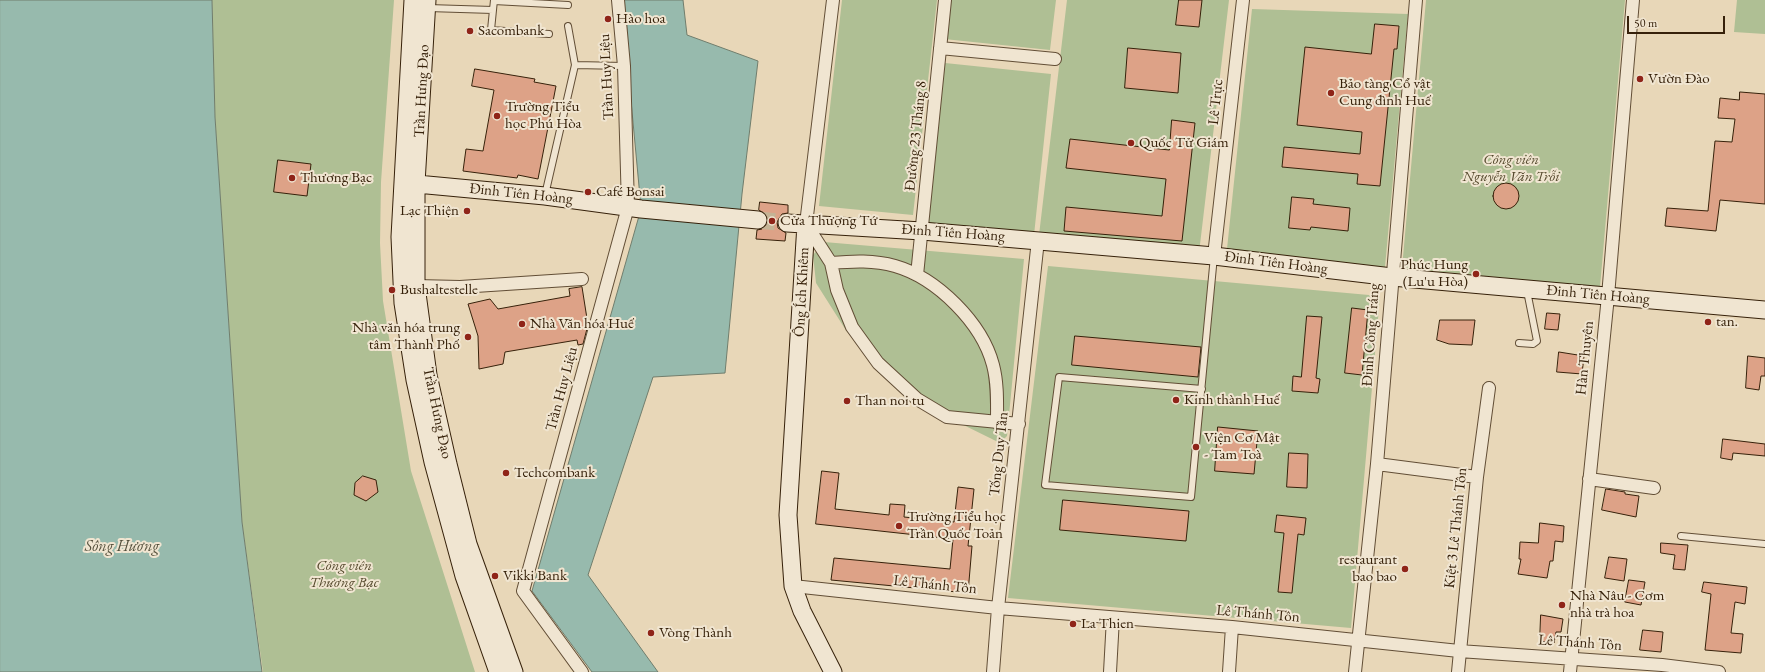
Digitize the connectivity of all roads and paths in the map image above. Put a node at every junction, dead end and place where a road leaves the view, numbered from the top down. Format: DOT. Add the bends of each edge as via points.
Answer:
graph roads {
  1 [pos="618,0"];
  2 [pos="833,0"];
  3 [pos="945,0"];
  4 [pos="1243,0"];
  5 [pos="1416,0"];
  6 [pos="1633,0"];
  7 [pos="494,1"];
  8 [pos="422,3"];
  9 [pos="568,5"];
  10 [pos="493,10"];
  11 [pos="568,26"];
  12 [pos="549,34"];
  13 [pos="940,48"];
  14 [pos="1055,59"];
  15 [pos="575,65"];
  16 [pos="624,66"];
  17 [pos="409,183"];
  18 [pos="545,196"];
  19 [pos="635,208"];
  20 [pos="758,220"];
  21 [pos="786,223"];
  22 [pos="806,224"];
  23 [pos="922,230"];
  24 [pos="1038,240"];
  25 [pos="1214,256"];
  26 [pos="831,263"];
  27 [pos="917,275"];
  28 [pos="1392,277"];
  29 [pos="582,279"];
  30 [pos="416,286"];
  31 [pos="1527,288"];
  32 [pos="1608,296"];
  33 [pos="1765,310"];
  34 [pos="1520,343"];
  35 [pos="1489,388"];
  36 [pos="1202,389"];
  37 [pos="997,423"];
  38 [pos="1019,424"];
  39 [pos="1377,464"];
  40 [pos="1477,477"];
  41 [pos="1589,480"];
  42 [pos="1654,488"];
  43 [pos="1681,536"];
  44 [pos="1765,544"];
  45 [pos="794,586"];
  46 [pos="998,608"];
  47 [pos="1114,618"];
  48 [pos="1232,627"];
  49 [pos="1357,640"];
  50 [pos="1459,651"];
  51 [pos="1571,659"];
  52 [pos="1662,668"];
  53 [pos="498,672"];
  54 [pos="514,672"];
  55 [pos="582,672"];
  56 [pos="833,672"];
  57 [pos="993,672"];
  58 [pos="1110,672"];
  59 [pos="1229,672"];
  60 [pos="1355,672"];
  61 [pos="1458,672"];
  62 [pos="1570,672"];
  63 [pos="1719,672"];
  1 -- 16 [label="street, Trần Huy Liệu"];
  2 -- 22 [label="street, Ông Ích Khiêm"];
  3 -- 13 [label="street, Đường 23 Tháng 8"];
  4 -- 25 [label="street, Lê Trực"];
  5 -- 28 [label="street, Đinh Công Tráng"];
  6 -- 32 [label="street, Hàn Thuyên"];
  7 -- 9 [label="lane"];
  7 -- 10 [label="lane"];
  8 -- 10 [label="lane"];
  8 -- 17 [label="main road, Trần Hưng Đạo"];
  10 -- 12 [label="lane" via="491,30"];
  11 -- 15 [label="lane"];
  13 -- 14 [label="street"];
  13 -- 23 [label="street, Đường 23 Tháng 8"];
  15 -- 16 [label="lane"];
  15 -- 18 [label="lane"];
  16 -- 19 [label="street, Trần Huy Liệu"];
  17 -- 18 [label="main road, Đinh Tiên Hoàng"];
  17 -- 30 [label="main road, Trần Hưng Đạo"];
  17 -- 53 [label="main road, Trần Hưng Đạo" via="400,237 403,303 415,380 433,462 464,576"];
  18 -- 19 [label="main road, Đinh Tiên Hoàng"];
  19 -- 20 [label="main road, Đinh Tiên Hoàng"];
  19 -- 55 [label="street, Trần Huy Liệu" via="524,591"];
  21 -- 22 [label="main road, Đinh Tiên Hoàng"];
  22 -- 23 [label="main road, Đinh Tiên Hoàng"];
  22 -- 26 [label="street"];
  22 -- 45 [label="main road, Ông Ích Khiêm" via="788,515"];
  23 -- 24 [label="main road, Đinh Tiên Hoàng"];
  23 -- 27 [label="street, Đường 23 Tháng 8"];
  24 -- 25 [label="main road, Đinh Tiên Hoàng"];
  24 -- 38 [label="street, Tống Duy Tân"];
  25 -- 28 [label="main road, Đinh Tiên Hoàng"];
  25 -- 36 [label="lane"];
  26 -- 27 [label="street" via="875,262"];
  26 -- 37 [label="street" via="837,290 852,327 878,363 917,399 947,417"];
  27 -- 37 [label="street" via="950,298 968,318 987,346 996,380"];
  28 -- 31 [label="main road, Đinh Tiên Hoàng"];
  28 -- 39 [label="street, Đinh Công Tráng"];
  29 -- 30 [label="street"];
  30 -- 54 [label="main road, Trần Hưng Đạo" via="428,375 468,544"];
  31 -- 32 [label="main road, Đinh Tiên Hoàng"];
  31 -- 34 [label="lane" via="1537,341 1533,344"];
  32 -- 33 [label="main road, Đinh Tiên Hoàng"];
  32 -- 41 [label="street, Hàn Thuyên"];
  35 -- 40 [label="street, Kiệt 3 Lê Thánh Tôn"];
  36 -- 36 [label="lane" via="1058,377 1045,485 1191,496"];
  37 -- 38 [label="street"];
  38 -- 46 [label="street, Tống Duy Tân"];
  39 -- 40 [label="street"];
  39 -- 49 [label="street, Đinh Công Tráng"];
  40 -- 50 [label="street, Kiệt 3 Lê Thánh Tôn"];
  41 -- 42 [label="street"];
  41 -- 51 [label="street, Hàn Thuyên"];
  43 -- 44 [label="lane"];
  45 -- 46 [label="street, Lê Thánh Tôn"];
  45 -- 56 [label="main road, Ông Ích Khiêm" via="802,611"];
  46 -- 47 [label="street, Lê Thánh Tôn"];
  46 -- 57 [label="street, Tống Duy Tân"];
  47 -- 48 [label="street, Lê Thánh Tôn"];
  47 -- 58 [label="street"];
  48 -- 49 [label="street, Lê Thánh Tôn"];
  48 -- 59 [label="street"];
  49 -- 50 [label="street, Lê Thánh Tôn"];
  49 -- 60 [label="street, Đinh Công Tráng"];
  50 -- 51 [label="street, Lê Thánh Tôn"];
  50 -- 61 [label="street, Kiệt 3 Lê Thánh Tôn"];
  51 -- 52 [label="street, Lê Thánh Tôn"];
  51 -- 62 [label="street, Hàn Thuyên"];
  52 -- 63 [label="street, Lê Thánh Tôn"];
}
